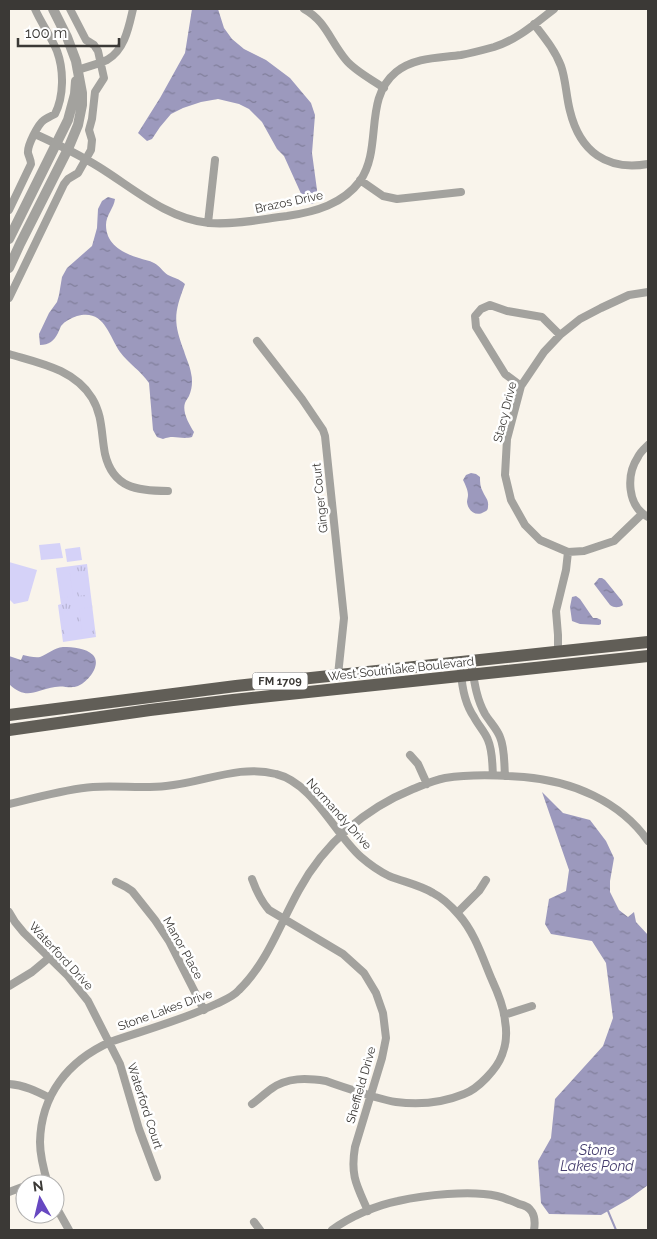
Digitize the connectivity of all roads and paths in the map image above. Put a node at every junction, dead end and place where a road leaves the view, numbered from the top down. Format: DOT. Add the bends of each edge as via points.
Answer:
graph roads {
  1 [pos="35,9"];
  2 [pos="53,9"];
  3 [pos="70,9"];
  4 [pos="133,9"];
  5 [pos="304,9"];
  6 [pos="554,9"];
  7 [pos="534,24"];
  8 [pos="101,62"];
  9 [pos="77,70"];
  10 [pos="384,88"];
  11 [pos="35,134"];
  12 [pos="56,143"];
  13 [pos="68,149"];
  14 [pos="86,159"];
  15 [pos="215,160"];
  16 [pos="648,164"];
  17 [pos="360,180"];
  18 [pos="461,192"];
  19 [pos="9,210"];
  20 [pos="208,223"];
  21 [pos="9,239"];
  22 [pos="9,268"];
  23 [pos="648,292"];
  24 [pos="9,298"];
  25 [pos="560,335"];
  26 [pos="257,341"];
  27 [pos="9,354"];
  28 [pos="521,386"];
  29 [pos="648,445"];
  30 [pos="168,491"];
  31 [pos="645,515"];
  32 [pos="568,552"];
  33 [pos="648,642"];
  34 [pos="558,652"];
  35 [pos="648,656"];
  36 [pos="466,662"];
  37 [pos="338,675"];
  38 [pos="467,675"];
  39 [pos="9,716"];
  40 [pos="9,730"];
  41 [pos="410,755"];
  42 [pos="493,776"];
  43 [pos="505,776"];
  44 [pos="426,784"];
  45 [pos="9,804"];
  46 [pos="341,834"];
  47 [pos="648,841"];
  48 [pos="252,879"];
  49 [pos="486,880"];
  50 [pos="116,882"];
  51 [pos="9,912"];
  52 [pos="457,913"];
  53 [pos="284,919"];
  54 [pos="50,957"];
  55 [pos="9,986"];
  56 [pos="532,1006"];
  57 [pos="204,1010"];
  58 [pos="504,1015"];
  59 [pos="110,1042"];
  60 [pos="9,1084"];
  61 [pos="370,1095"];
  62 [pos="50,1098"];
  63 [pos="252,1104"];
  64 [pos="45,1174"];
  65 [pos="158,1177"];
  66 [pos="368,1211"];
  67 [pos="254,1222"];
  68 [pos="260,1230"];
  69 [pos="332,1230"];
  70 [pos="534,1230"];
  1 -- 11 [label="street" via="57,52 62,72 58,108 55,114 44,120"];
  2 -- 9 [label="street" via="67,37"];
  3 -- 8 [label="street" via="86,40 98,51"];
  4 -- 8 [label="street" via="118,50"];
  5 -- 10 [label="street" via="322,23 352,66"];
  6 -- 7 [label="street, Brazos Drive"];
  7 -- 10 [label="street, Brazos Drive" via="496,47 417,61 397,71"];
  7 -- 16 [label="street" via="561,66 573,122 588,148 611,163"];
  8 -- 9 [label="street"];
  8 -- 14 [label="street" via="104,78 95,92 89,130 92,146"];
  9 -- 12 [label="street" via="68,120"];
  9 -- 13 [label="street" via="82,105"];
  10 -- 17 [label="street, Brazos Drive" via="376,107 370,157"];
  11 -- 12 [label="street, Brazos Drive"];
  11 -- 19 [label="street" via="28,151 32,164"];
  12 -- 13 [label="street, Brazos Drive"];
  12 -- 21 [label="street"];
  13 -- 14 [label="street, Brazos Drive"];
  13 -- 22 [label="street"];
  14 -- 20 [label="street, Brazos Drive" via="168,211"];
  14 -- 24 [label="street" via="78,174 64,184"];
  15 -- 20 [label="street"];
  17 -- 18 [label="street" via="383,196 397,199"];
  17 -- 20 [label="street, Brazos Drive" via="343,198 327,206 247,222"];
  23 -- 25 [label="street, Stacy Drive" via="630,295 600,308"];
  25 -- 28 [label="street, Stacy Drive"];
  25 -- 28 [label="street" via="542,318 490,306 475,316 476,327 504,374"];
  26 -- 37 [label="street, Ginger Court" via="302,399 325,436 344,618"];
  27 -- 30 [label="street" via="51,366 80,384 92,397 99,412 105,454 114,474 132,487"];
  28 -- 32 [label="street, Stacy Drive" via="507,439 505,475 511,500 525,526 540,540"];
  29 -- 31 [label="street" via="631,471 630,486 634,501"];
  31 -- 32 [label="street" via="614,541 584,551"];
  32 -- 34 [label="street" via="556,611"];
  33 -- 34 [label="main road, West Southlake Boulevard / FM 1709"];
  34 -- 36 [label="main road, West Southlake Boulevard / FM 1709"];
  35 -- 38 [label="main road, West Southlake Boulevard / FM 1709"];
  36 -- 37 [label="main road, West Southlake Boulevard / FM 1709"];
  36 -- 38 [label="street"];
  36 -- 38 [label="street"];
  37 -- 39 [label="main road, West Southlake Boulevard / FM 1709"];
  38 -- 40 [label="main road, West Southlake Boulevard / FM 1709" via="178,707"];
  38 -- 42 [label="street" via="464,695 490,744"];
  38 -- 43 [label="street" via="500,736"];
  41 -- 44 [label="street" via="418,764"];
  42 -- 43 [label="street, Stone Lakes Drive"];
  42 -- 44 [label="street, Stone Lakes Drive" via="444,778"];
  43 -- 47 [label="street, Stone Lakes Drive" via="534,778 592,794 624,815"];
  44 -- 46 [label="street, Stone Lakes Drive" via="395,796"];
  45 -- 46 [label="street, Normandy Drive" via="90,787 168,786 257,770 291,780 322,809"];
  46 -- 52 [label="street, Normandy Drive" via="354,851 378,870 432,891"];
  46 -- 53 [label="street, Stone Lakes Drive" via="312,868"];
  48 -- 53 [label="street, Sheffield Drive" via="264,905"];
  49 -- 52 [label="street"];
  50 -- 57 [label="street, Manor Place" via="132,891 155,920"];
  51 -- 54 [label="street, Waterford Drive" via="24,933"];
  52 -- 58 [label="street, Normandy Drive" via="474,939"];
  53 -- 57 [label="street, Stone Lakes Drive" via="257,969 239,990"];
  53 -- 61 [label="street, Sheffield Drive" via="343,954 364,973 376,992 386,1038"];
  54 -- 55 [label="street"];
  54 -- 59 [label="street, Waterford Drive" via="88,1001"];
  56 -- 58 [label="street"];
  57 -- 59 [label="street, Stone Lakes Drive"];
  58 -- 61 [label="street, Normandy Drive" via="506,1039 502,1056 484,1081 473,1090 422,1104 393,1102"];
  59 -- 62 [label="street, Stone Lakes Drive" via="77,1062 60,1080"];
  59 -- 65 [label="street, Waterford Court"];
  60 -- 62 [label="street" via="30,1088"];
  61 -- 63 [label="street, Normandy Drive" via="314,1079 296,1079 278,1085"];
  61 -- 66 [label="street, Sheffield Drive" via="352,1161 353,1174"];
  62 -- 64 [label="street, Stone Lakes Drive" via="40,1142"];
  66 -- 69 [label="street"];
  66 -- 70 [label="street" via="425,1196 483,1194 527,1207 533,1216"];
  67 -- 68 [label="street"];
}
